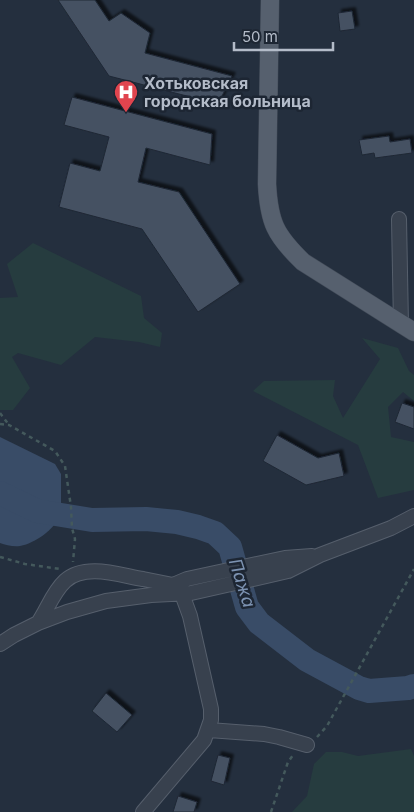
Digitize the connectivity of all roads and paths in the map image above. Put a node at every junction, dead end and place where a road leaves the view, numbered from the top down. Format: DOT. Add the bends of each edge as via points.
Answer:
graph roads {
  1 [pos="270,0"];
  2 [pos="400,219"];
  3 [pos="408,328"];
  4 [pos="0,413"];
  5 [pos="0,424"];
  6 [pos="9,425"];
  7 [pos="414,516"];
  8 [pos="414,524"];
  9 [pos="391,528"];
  10 [pos="0,558"];
  11 [pos="287,564"];
  12 [pos="414,570"];
  13 [pos="72,576"];
  14 [pos="182,591"];
  15 [pos="38,623"];
  16 [pos="0,644"];
  17 [pos="327,726"];
  18 [pos="209,730"];
  19 [pos="307,746"];
  20 [pos="293,755"];
  21 [pos="143,812"];
  22 [pos="271,812"];
  1 -- 3 [label="main road" via="267,184 272,223 290,250 315,272"];
  2 -- 3 [label="street"];
  4 -- 6 [label="path"];
  5 -- 6 [label="path"];
  6 -- 13 [label="path" via="55,452 65,466 75,540"];
  7 -- 9 [label="street"];
  8 -- 9 [label="street"];
  9 -- 11 [label="street"];
  10 -- 13 [label="path" via="59,568"];
  11 -- 14 [label="street"];
  11 -- 14 [label="street" via="187,579"];
  12 -- 17 [label="path"];
  13 -- 14 [label="street" via="85,572 111,573"];
  13 -- 15 [label="street" via="56,592"];
  14 -- 15 [label="street" via="106,601"];
  14 -- 18 [label="street" via="211,709"];
  15 -- 16 [label="street"];
  18 -- 19 [label="street" via="279,736"];
  18 -- 21 [label="street"];
  20 -- 22 [label="path"];
}
